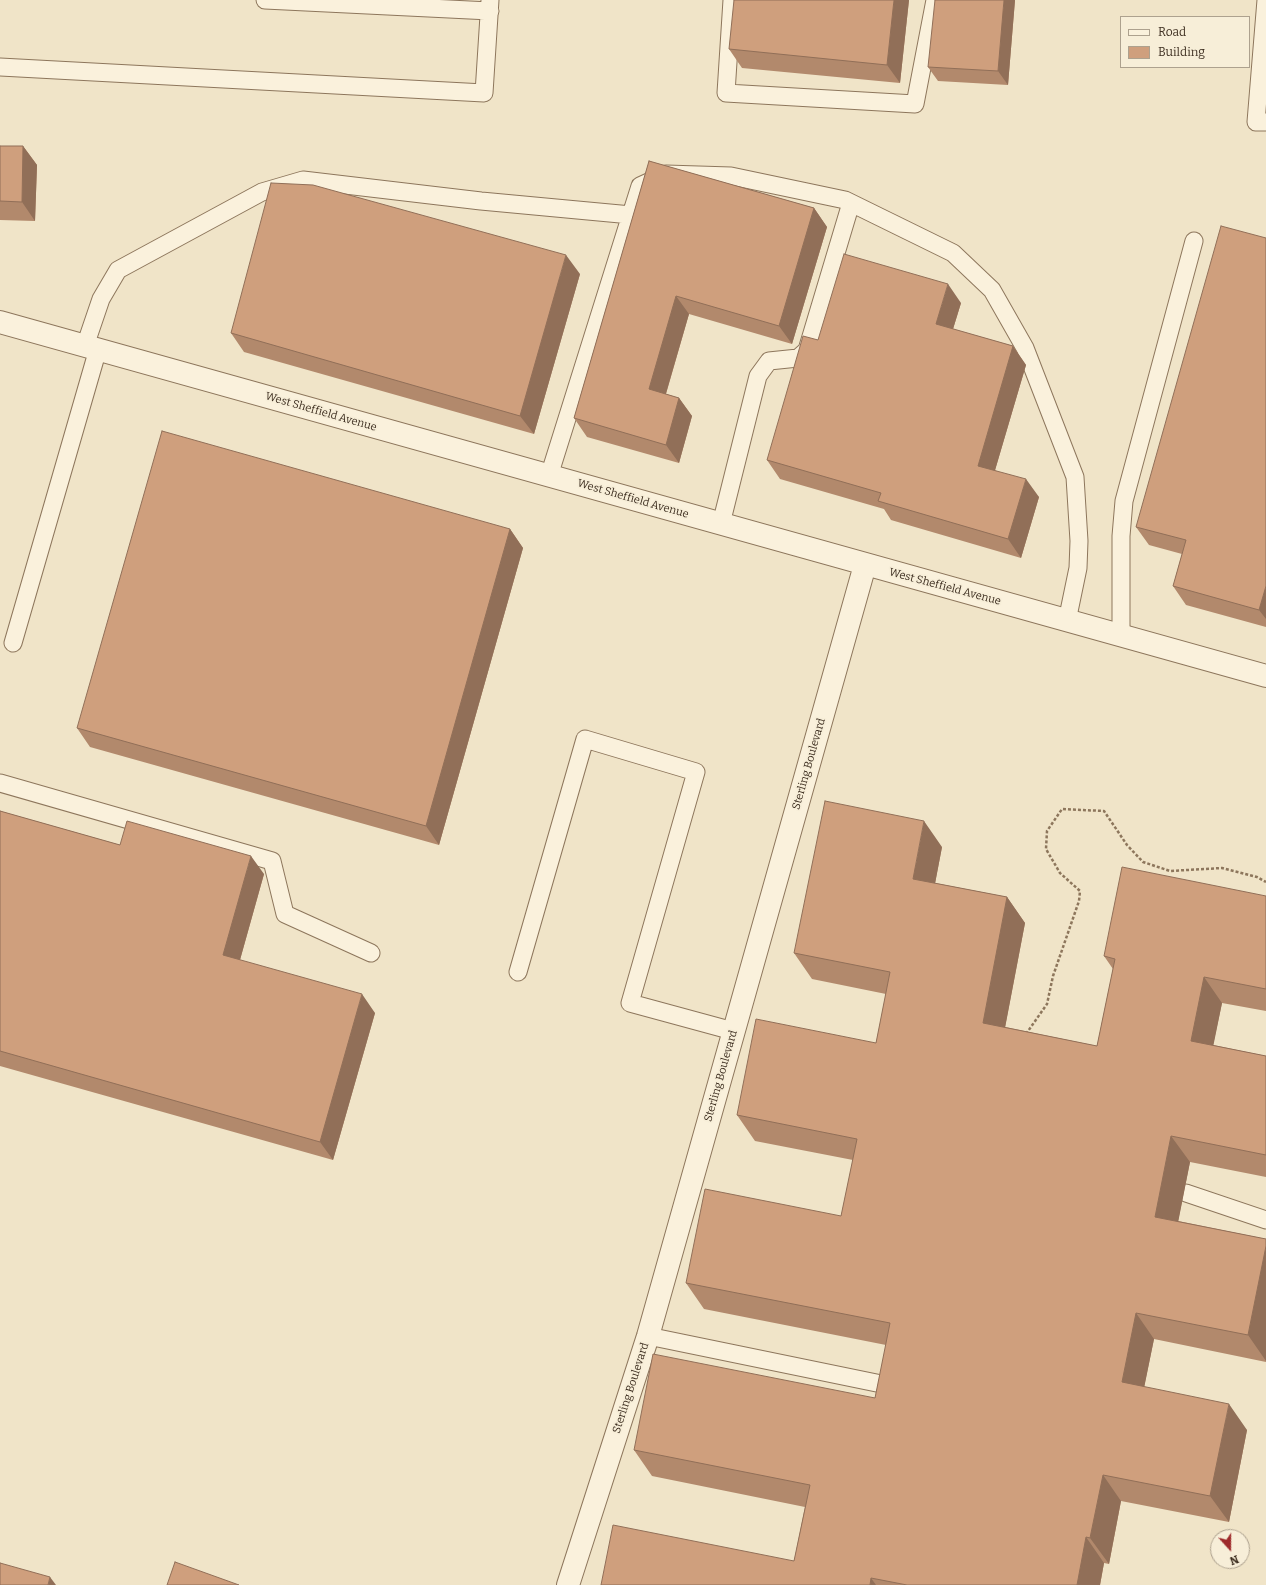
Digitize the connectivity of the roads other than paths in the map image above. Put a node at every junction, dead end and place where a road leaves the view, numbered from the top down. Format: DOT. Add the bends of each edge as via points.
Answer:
graph roads {
  1 [pos="265,0"];
  2 [pos="732,0"];
  3 [pos="935,0"];
  4 [pos="1266,0"];
  5 [pos="490,5"];
  6 [pos="0,67"];
  7 [pos="1266,122"];
  8 [pos="851,203"];
  9 [pos="631,215"];
  10 [pos="1194,241"];
  11 [pos="0,322"];
  12 [pos="92,347"];
  13 [pos="549,476"];
  14 [pos="721,524"];
  15 [pos="865,565"];
  16 [pos="1067,621"];
  17 [pos="1121,636"];
  18 [pos="13,643"];
  19 [pos="1266,676"];
  20 [pos="0,783"];
  21 [pos="371,953"];
  22 [pos="518,972"];
  23 [pos="733,1032"];
  24 [pos="1186,1193"];
  25 [pos="1266,1220"];
  26 [pos="648,1336"];
  27 [pos="896,1386"];
  28 [pos="568,1585"];
  1 -- 5 [label="lane"];
  2 -- 3 [label="lane" via="726,93 915,104"];
  4 -- 7 [label="lane" via="1256,122"];
  5 -- 6 [label="lane" via="484,92"];
  8 -- 9 [label="lane" via="731,176 666,174 640,186"];
  8 -- 14 [label="lane" via="807,350 798,358 769,361 758,376"];
  8 -- 16 [label="lane" via="953,253 992,290 1025,348 1075,477 1078,568"];
  9 -- 12 [label="lane" via="303,180 262,192 118,270 101,299"];
  9 -- 13 [label="lane"];
  10 -- 17 [label="lane" via="1124,501 1121,536"];
  11 -- 12 [label="street, West Sheffield Avenue"];
  12 -- 13 [label="street, West Sheffield Avenue"];
  12 -- 18 [label="lane"];
  13 -- 14 [label="street, West Sheffield Avenue"];
  14 -- 15 [label="street, West Sheffield Avenue"];
  15 -- 16 [label="street, West Sheffield Avenue"];
  15 -- 23 [label="street, Sterling Boulevard"];
  16 -- 17 [label="street, West Sheffield Avenue"];
  17 -- 19 [label="street, West Sheffield Avenue"];
  20 -- 21 [label="lane" via="272,861 285,914"];
  22 -- 23 [label="lane" via="585,739 696,772 630,1003"];
  23 -- 26 [label="street, Sterling Boulevard"];
  24 -- 25 [label="lane"];
  26 -- 27 [label="lane"];
  26 -- 28 [label="street, Sterling Boulevard"];
}
